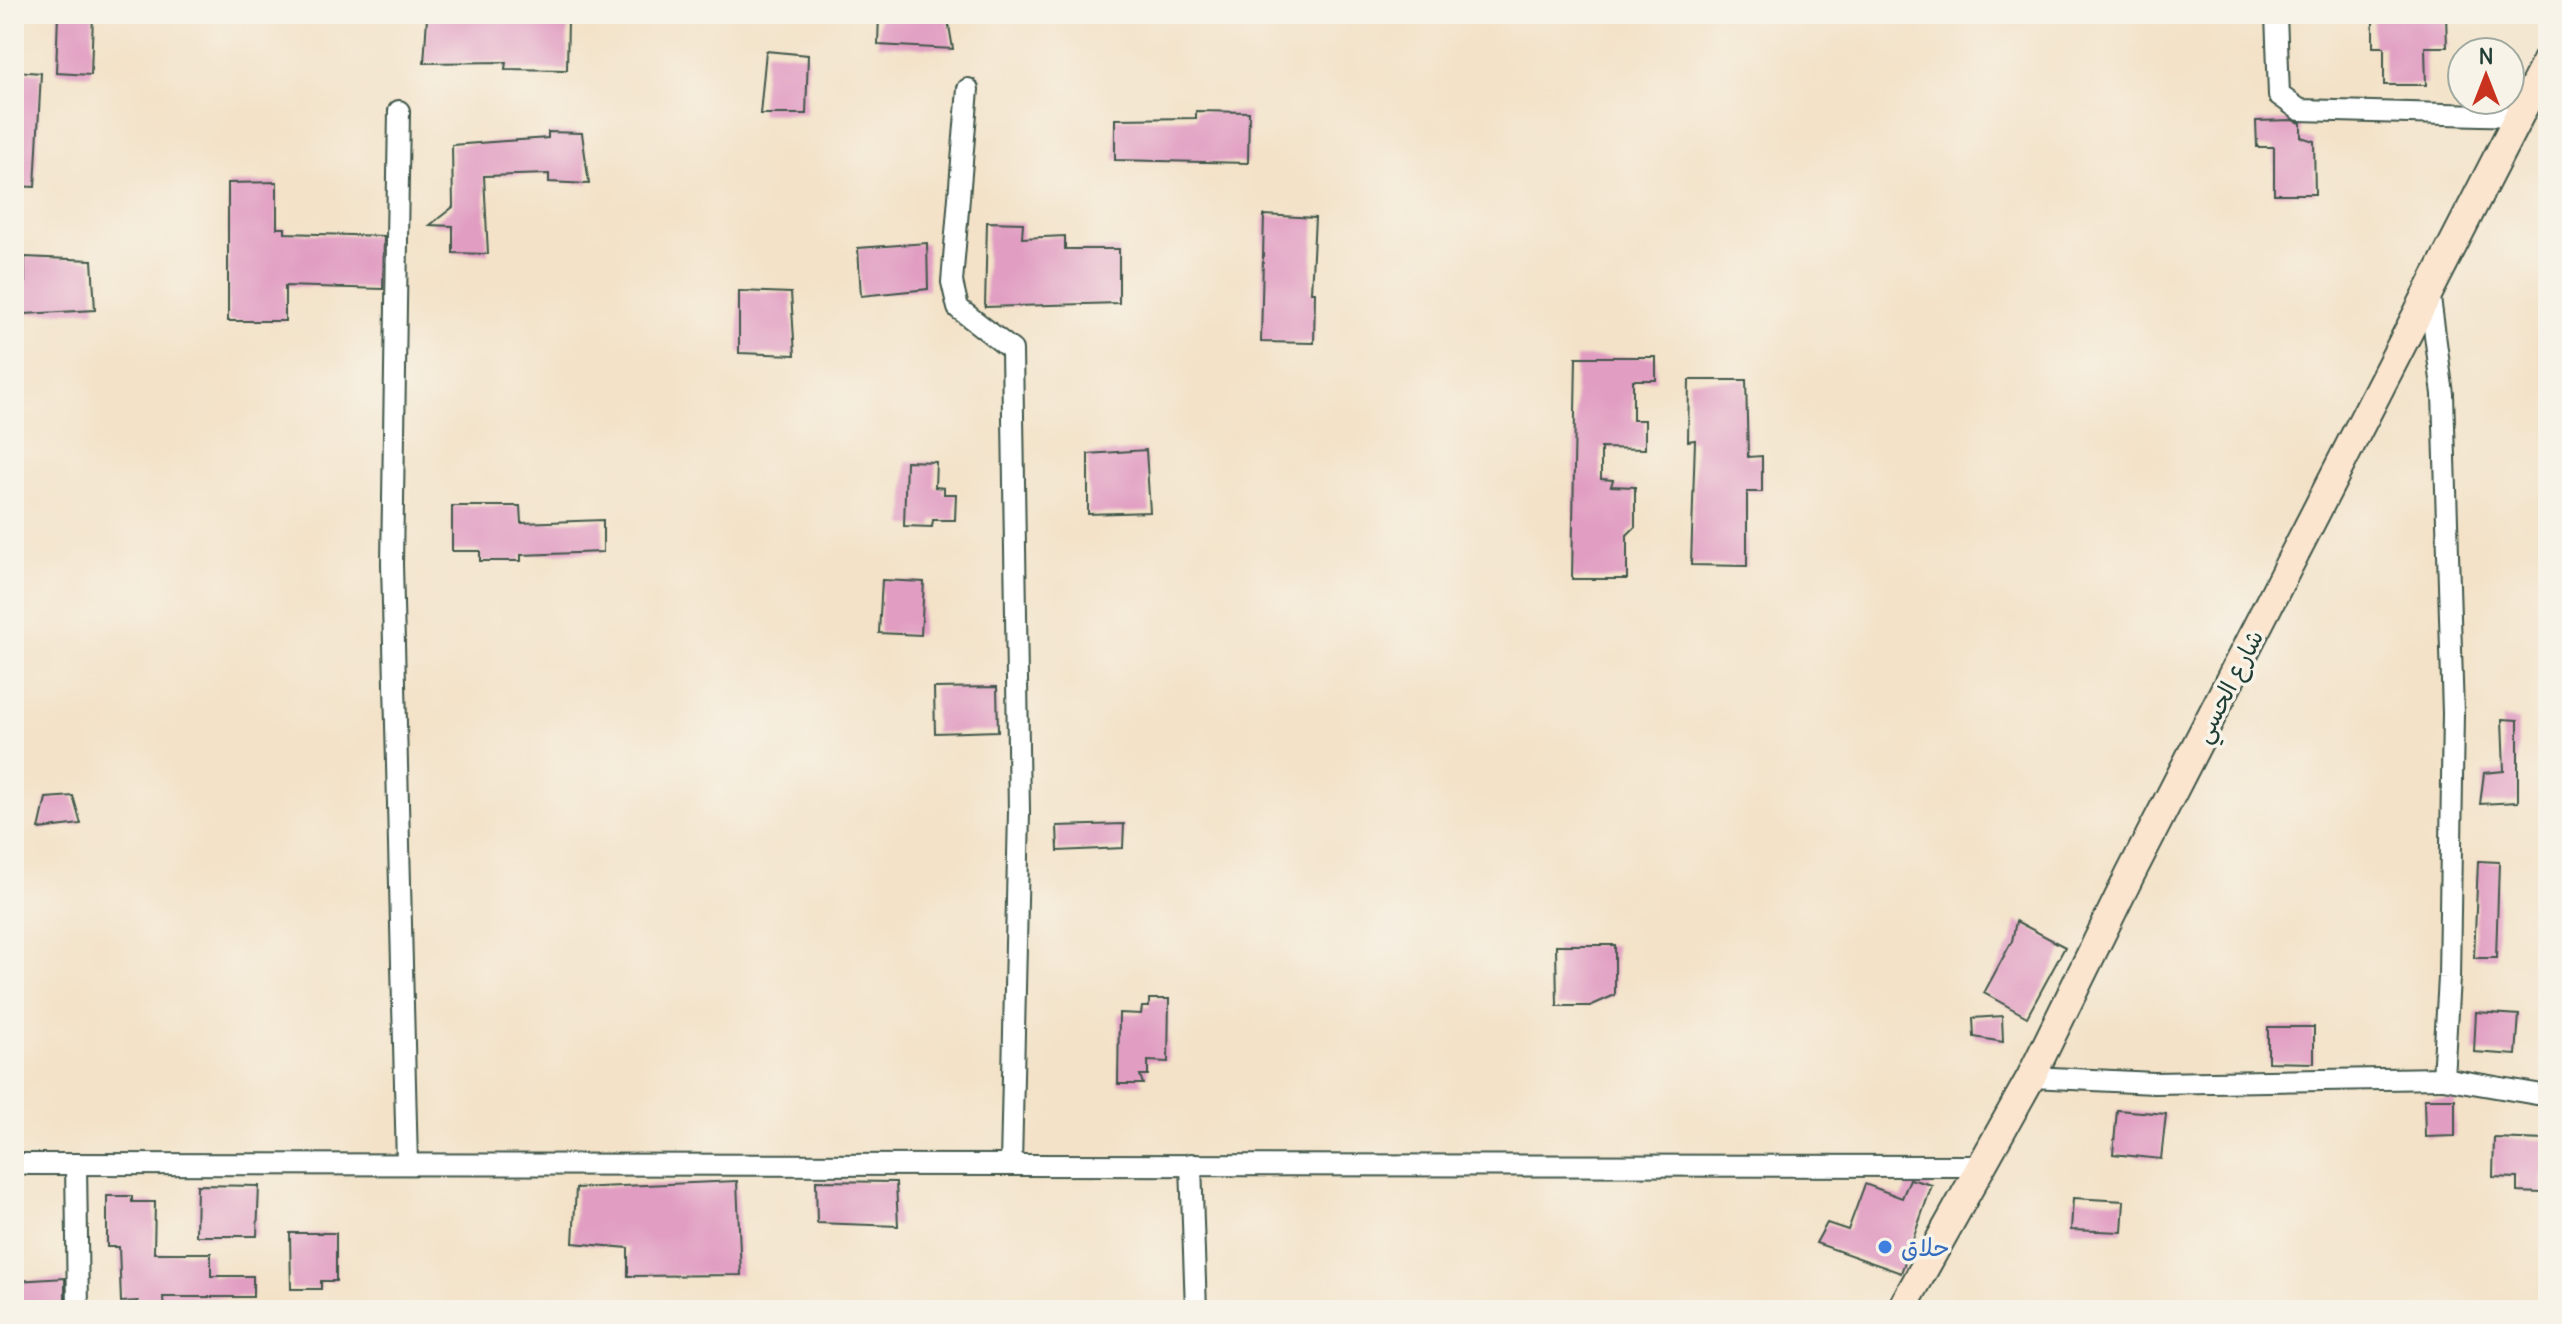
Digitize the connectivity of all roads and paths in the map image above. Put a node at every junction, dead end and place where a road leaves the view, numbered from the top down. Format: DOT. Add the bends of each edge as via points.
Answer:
graph roads {
  1 [pos="2276,14"];
  2 [pos="2548,59"];
  3 [pos="2541,85"];
  4 [pos="968,89"];
  5 [pos="2526,105"];
  6 [pos="399,111"];
  7 [pos="2446,114"];
  8 [pos="2518,116"];
  9 [pos="2429,288"];
  10 [pos="2031,1077"];
  11 [pos="2443,1078"];
  12 [pos="2548,1096"];
  13 [pos="14,1164"];
  14 [pos="76,1164"];
  15 [pos="407,1164"];
  16 [pos="1011,1164"];
  17 [pos="1191,1164"];
  18 [pos="1980,1166"];
  19 [pos="78,1310"];
  20 [pos="1196,1310"];
  21 [pos="1901,1310"];
  1 -- 7 [label="street" via="2279,95 2287,104 2300,110"];
  2 -- 3 [label="street, شارع الحسي"];
  3 -- 5 [label="street, شارع الحسي"];
  4 -- 16 [label="street" via="952,282 958,308 1012,350 1019,812"];
  6 -- 15 [label="street" via="392,564"];
  8 -- 9 [label="street, شارع الحسي"];
  9 -- 10 [label="street, شارع الحسي"];
  9 -- 11 [label="street" via="2443,394 2453,713"];
  10 -- 11 [label="street" via="2154,1083"];
  10 -- 18 [label="street, شارع الحسي"];
  11 -- 12 [label="street"];
  13 -- 14 [label="street"];
  14 -- 15 [label="street"];
  14 -- 19 [label="street"];
  15 -- 16 [label="street"];
  16 -- 17 [label="street"];
  17 -- 18 [label="street"];
  17 -- 20 [label="street"];
  18 -- 21 [label="street, شارع الحسي"];
}
